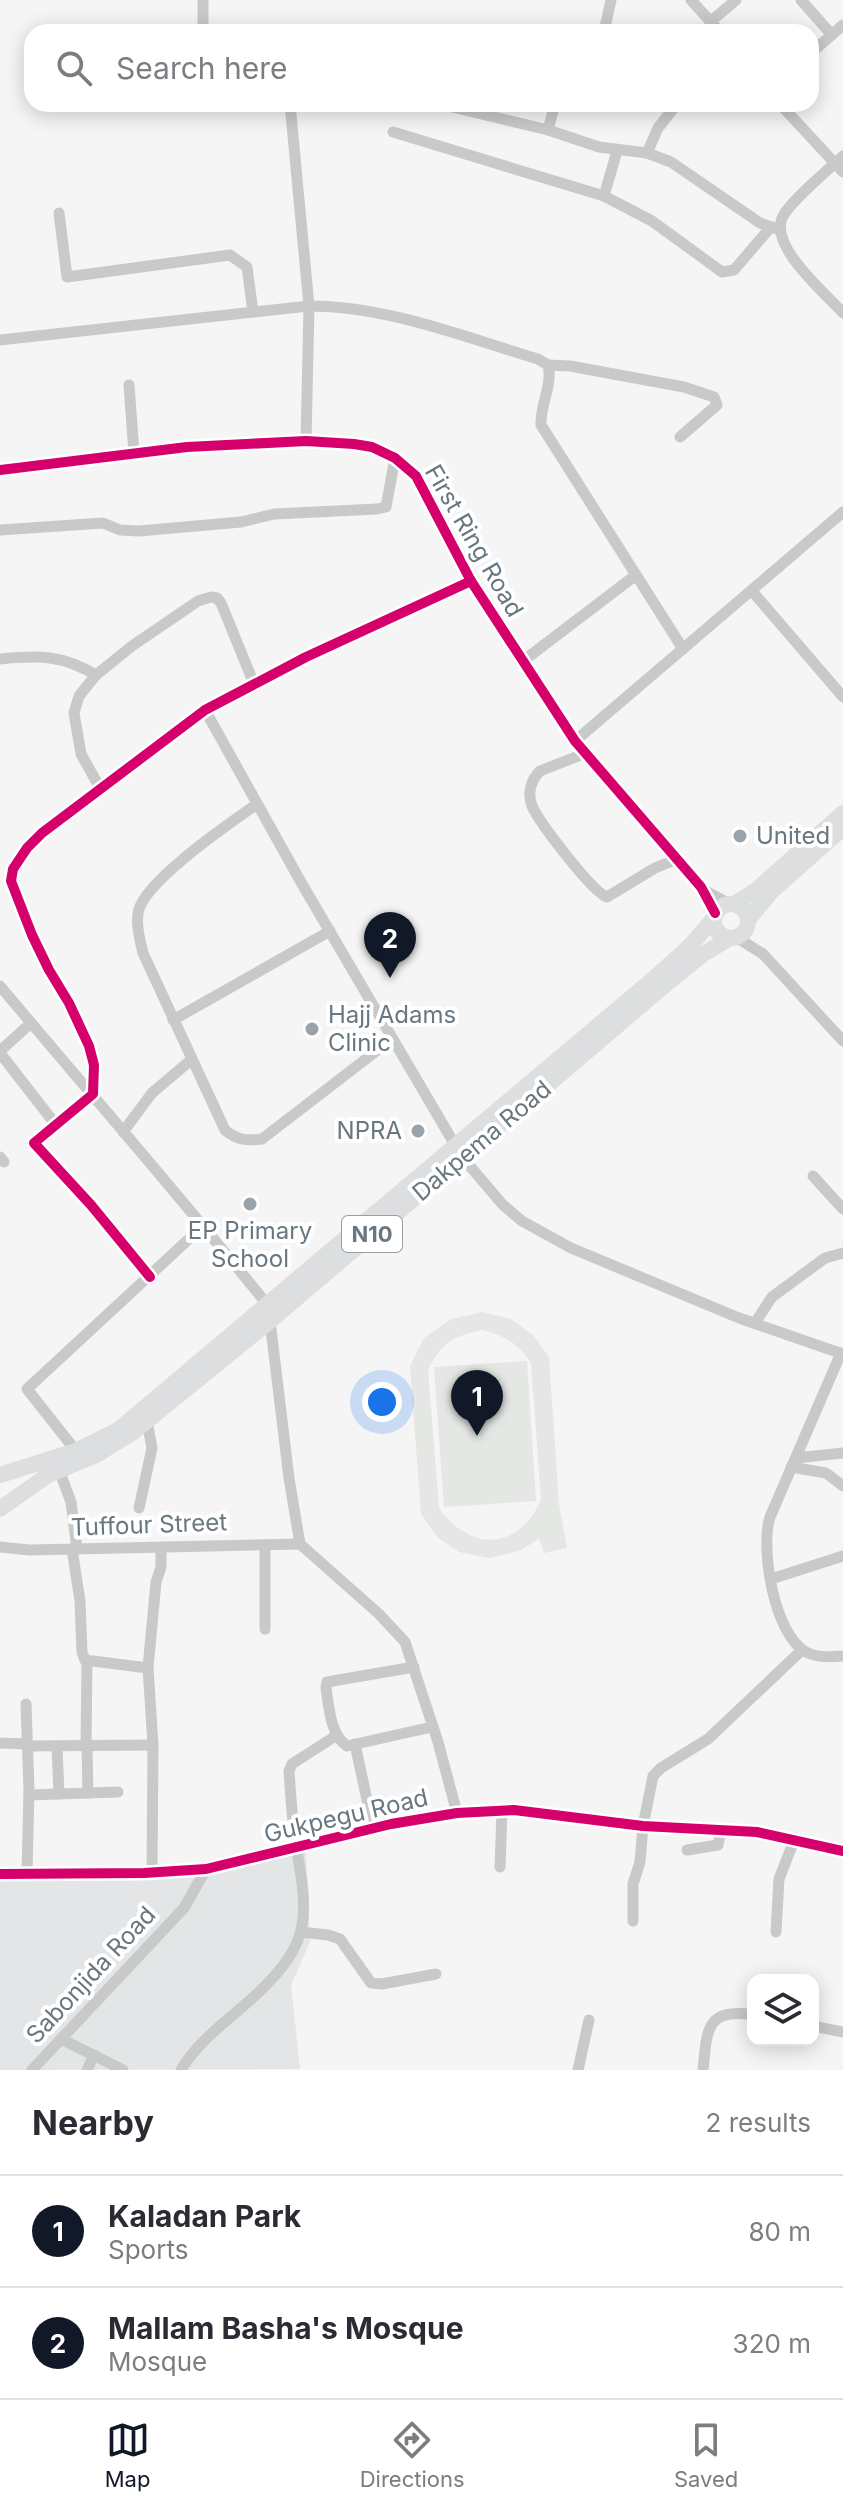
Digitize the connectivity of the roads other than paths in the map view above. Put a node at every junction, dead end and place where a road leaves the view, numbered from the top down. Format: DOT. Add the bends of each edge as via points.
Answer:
graph roads {
  1 [pos="203,0"];
  2 [pos="611,0"];
  3 [pos="691,0"];
  4 [pos="736,0"];
  5 [pos="801,0"];
  6 [pos="710,22"];
  7 [pos="203,24"];
  8 [pos="606,24"];
  9 [pos="843,25"];
  10 [pos="832,35"];
  11 [pos="819,46"];
  12 [pos="291,112"];
  13 [pos="473,112"];
  14 [pos="553,112"];
  15 [pos="671,112"];
  16 [pos="788,112"];
  17 [pos="548,130"];
  18 [pos="393,132"];
  19 [pos="617,151"];
  20 [pos="647,153"];
  21 [pos="840,164"];
  22 [pos="604,196"];
  23 [pos="59,213"];
  24 [pos="775,229"];
  25 [pos="309,306"];
  26 [pos="253,312"];
  27 [pos="843,313"];
  28 [pos="0,340"];
  29 [pos="548,365"];
  30 [pos="129,385"];
  31 [pos="680,437"];
  32 [pos="306,441"];
  33 [pos="134,453"];
  34 [pos="395,458"];
  35 [pos="0,470"];
  36 [pos="843,512"];
  37 [pos="0,530"];
  38 [pos="636,575"];
  39 [pos="471,581"];
  40 [pos="752,591"];
  41 [pos="683,649"];
  42 [pos="0,659"];
  43 [pos="523,661"];
  44 [pos="96,675"];
  45 [pos="254,684"];
  46 [pos="843,697"];
  47 [pos="205,710"];
  48 [pos="575,741"];
  49 [pos="586,753"];
  50 [pos="100,788"];
  51 [pos="257,804"];
  52 [pos="843,813"];
  53 [pos="843,828"];
  54 [pos="677,859"];
  55 [pos="723,910"];
  56 [pos="740,930"];
  57 [pos="330,931"];
  58 [pos="0,986"];
  59 [pos="173,1020"];
  60 [pos="31,1023"];
  61 [pos="392,1039"];
  62 [pos="843,1041"];
  63 [pos="0,1052"];
  64 [pos="191,1060"];
  65 [pos="93,1094"];
  66 [pos="56,1125"];
  67 [pos="123,1132"];
  68 [pos="459,1151"];
  69 [pos="813,1176"];
  70 [pos="843,1209"];
  71 [pos="204,1225"];
  72 [pos="843,1253"];
  73 [pos="150,1277"];
  74 [pos="266,1303"];
  75 [pos="270,1321"];
  76 [pos="755,1323"];
  77 [pos="842,1354"];
  78 [pos="147,1421"];
  79 [pos="76,1451"];
  80 [pos="843,1453"];
  81 [pos="794,1463"];
  82 [pos="59,1470"];
  83 [pos="0,1475"];
  84 [pos="843,1486"];
  85 [pos="139,1508"];
  86 [pos="0,1509"];
  87 [pos="300,1544"];
  88 [pos="265,1545"];
  89 [pos="0,1547"];
  90 [pos="161,1547"];
  91 [pos="75,1549"];
  92 [pos="843,1556"];
  93 [pos="771,1579"];
  94 [pos="265,1629"];
  95 [pos="802,1650"];
  96 [pos="843,1656"];
  97 [pos="87,1662"];
  98 [pos="414,1667"];
  99 [pos="148,1668"];
  100 [pos="26,1704"];
  101 [pos="432,1727"];
  102 [pos="337,1735"];
  103 [pos="0,1743"];
  104 [pos="355,1744"];
  105 [pos="27,1745"];
  106 [pos="153,1745"];
  107 [pos="57,1746"];
  108 [pos="86,1746"];
  109 [pos="118,1792"];
  110 [pos="88,1793"];
  111 [pos="59,1794"];
  112 [pos="29,1795"];
  113 [pos="502,1811"];
  114 [pos="457,1813"];
  115 [pos="643,1826"];
  116 [pos="373,1828"];
  117 [pos="721,1830"];
  118 [pos="795,1838"];
  119 [pos="296,1847"];
  120 [pos="687,1850"];
  121 [pos="843,1851"];
  122 [pos="500,1867"];
  123 [pos="206,1869"];
  124 [pos="27,1873"];
  125 [pos="152,1873"];
  126 [pos="0,1874"];
  127 [pos="633,1921"];
  128 [pos="301,1932"];
  129 [pos="776,1932"];
  130 [pos="436,1974"];
  131 [pos="747,2015"];
  132 [pos="589,2020"];
  133 [pos="819,2027"];
  134 [pos="843,2032"];
  135 [pos="61,2039"];
  136 [pos="94,2055"];
  137 [pos="32,2070"];
  138 [pos="87,2070"];
  139 [pos="123,2070"];
  140 [pos="181,2070"];
  141 [pos="578,2070"];
  142 [pos="703,2070"];
  1 -- 7 [label="street"];
  2 -- 8 [label="street"];
  3 -- 6 [label="street"];
  4 -- 6 [label="street"];
  5 -- 10 [label="street"];
  9 -- 10 [label="street"];
  10 -- 11 [label="street"];
  12 -- 25 [label="street"];
  13 -- 17 [label="street"];
  14 -- 17 [label="street"];
  15 -- 20 [label="street"];
  16 -- 21 [label="street"];
  17 -- 19 [label="street"];
  18 -- 22 [label="street"];
  19 -- 20 [label="street"];
  19 -- 22 [label="street"];
  20 -- 24 [label="street" via="671,162"];
  21 -- 24 [label="street" via="791,206"];
  22 -- 24 [label="street" via="652,221 722,272 734,270"];
  23 -- 26 [label="street" via="67,277 230,255 247,267"];
  24 -- 27 [label="street"];
  25 -- 26 [label="street"];
  25 -- 29 [label="street" via="377,312"];
  25 -- 32 [label="street"];
  26 -- 28 [label="street"];
  29 -- 31 [label="street" via="684,387 714,397 717,405"];
  29 -- 38 [label="street" via="541,425"];
  30 -- 33 [label="street"];
  32 -- 33 [label="street, First Ring Road"];
  32 -- 34 [label="street, First Ring Road" via="372,447"];
  33 -- 35 [label="street, First Ring Road"];
  34 -- 37 [label="street" via="386,507 377,509 274,514 139,531 103,523"];
  34 -- 39 [label="street, First Ring Road" via="416,476"];
  36 -- 40 [label="street"];
  38 -- 41 [label="street"];
  38 -- 43 [label="street"];
  39 -- 43 [label="street, First Ring Road"];
  39 -- 45 [label="street"];
  40 -- 41 [label="street"];
  40 -- 46 [label="street"];
  41 -- 48 [label="street"];
  42 -- 44 [label="street" via="63,659"];
  43 -- 48 [label="street, First Ring Road"];
  44 -- 45 [label="street" via="211,597 221,603"];
  44 -- 50 [label="street" via="79,696 74,713 81,754"];
  45 -- 47 [label="street"];
  47 -- 50 [label="street"];
  47 -- 51 [label="street"];
  48 -- 49 [label="street, First Ring Road"];
  49 -- 54 [label="street, First Ring Road"];
  49 -- 54 [label="street" via="540,771 530,790 532,805 582,875 607,897"];
  50 -- 65 [label="street" via="42,833 13,869 11,881 32,935 89,1046"];
  51 -- 57 [label="street"];
  51 -- 59 [label="street" via="173,870 139,909 143,953"];
  52 -- 55 [label="highway, Dakpema Road / N10" via="755,891"];
  53 -- 56 [label="highway, Dakpema Road / N10" via="772,891"];
  54 -- 55 [label="street, First Ring Road"];
  55 -- 56 [label="highway" via="744,909"];
  55 -- 56 [label="highway" via="716,930"];
  55 -- 68 [label="highway, Dakpema Road / N10" via="672,962"];
  56 -- 62 [label="street"];
  56 -- 68 [label="highway, Dakpema Road / N10"];
  57 -- 59 [label="street"];
  57 -- 61 [label="street"];
  58 -- 60 [label="street"];
  59 -- 64 [label="street"];
  60 -- 63 [label="street"];
  60 -- 65 [label="street"];
  61 -- 64 [label="street" via="262,1139 248,1141 225,1130"];
  61 -- 68 [label="street"];
  63 -- 66 [label="street"];
  64 -- 67 [label="street" via="152,1093"];
  65 -- 66 [label="street"];
  65 -- 67 [label="street"];
  66 -- 73 [label="street" via="34,1143"];
  67 -- 71 [label="street"];
  68 -- 74 [label="highway, Dakpema Road / N10"];
  68 -- 75 [label="highway, Dakpema Road / N10"];
  68 -- 76 [label="street" via="503,1205 534,1228"];
  69 -- 70 [label="street"];
  71 -- 73 [label="street"];
  71 -- 74 [label="street"];
  72 -- 76 [label="street" via="825,1258 772,1297"];
  73 -- 79 [label="street" via="27,1389"];
  74 -- 79 [label="highway, Dakpema Road / N10" via="118,1430"];
  75 -- 78 [label="highway, Dakpema Road / N10"];
  75 -- 87 [label="street"];
  76 -- 77 [label="street"];
  77 -- 81 [label="street"];
  78 -- 82 [label="highway, Dakpema Road / N10" via="106,1450"];
  78 -- 85 [label="street" via="152,1448"];
  79 -- 83 [label="highway, Dakpema Road / N10"];
  80 -- 81 [label="street"];
  81 -- 84 [label="street" via="826,1473"];
  81 -- 93 [label="street" via="766,1528"];
  82 -- 86 [label="highway, Dakpema Road / N10"];
  82 -- 91 [label="street" via="71,1502"];
  87 -- 88 [label="street, Tuffour Street"];
  87 -- 98 [label="street" via="394,1629"];
  88 -- 90 [label="street, Tuffour Street"];
  88 -- 94 [label="street"];
  89 -- 91 [label="street, Tuffour Street"];
  90 -- 91 [label="street, Tuffour Street"];
  90 -- 99 [label="street"];
  91 -- 97 [label="street"];
  92 -- 93 [label="street"];
  93 -- 95 [label="street" via="791,1638"];
  95 -- 96 [label="street"];
  95 -- 115 [label="street" via="708,1739 656,1772"];
  97 -- 99 [label="street"];
  97 -- 108 [label="street"];
  98 -- 101 [label="street"];
  98 -- 102 [label="street" via="327,1682"];
  99 -- 106 [label="street"];
  100 -- 105 [label="street"];
  101 -- 104 [label="street"];
  101 -- 114 [label="street"];
  102 -- 104 [label="street" via="343,1744"];
  102 -- 119 [label="street" via="290,1767"];
  103 -- 105 [label="street"];
  104 -- 116 [label="street"];
  105 -- 107 [label="street"];
  105 -- 112 [label="street"];
  106 -- 108 [label="street"];
  106 -- 125 [label="street"];
  107 -- 108 [label="street"];
  107 -- 111 [label="street"];
  108 -- 110 [label="street"];
  109 -- 110 [label="street"];
  110 -- 111 [label="street"];
  111 -- 112 [label="street"];
  112 -- 124 [label="street"];
  113 -- 114 [label="street, Gukpegu Road"];
  113 -- 115 [label="street, Gukpegu Road"];
  113 -- 122 [label="street"];
  114 -- 116 [label="street, Gukpegu Road"];
  115 -- 117 [label="street, Gukpegu Road"];
  115 -- 127 [label="street"];
  116 -- 119 [label="street, Gukpegu Road"];
  117 -- 118 [label="street, Gukpegu Road"];
  117 -- 120 [label="street" via="718,1845"];
  118 -- 121 [label="street, Gukpegu Road"];
  118 -- 129 [label="street" via="779,1879"];
  119 -- 123 [label="street, Gukpegu Road"];
  119 -- 128 [label="street" via="305,1900"];
  123 -- 125 [label="street, Gukpegu Road"];
  123 -- 135 [label="street, Sabonjida Road" via="184,1908"];
  124 -- 125 [label="street, Gukpegu Road"];
  124 -- 126 [label="street, Gukpegu Road"];
  128 -- 130 [label="street" via="340,1939 376,1984"];
  128 -- 140 [label="street" via="276,1975"];
  131 -- 142 [label="street" via="714,2020 706,2036"];
  132 -- 141 [label="street"];
  133 -- 134 [label="street"];
  135 -- 136 [label="street"];
  135 -- 137 [label="street, Sabonjida Road"];
  136 -- 138 [label="street"];
  136 -- 139 [label="street"];
}
